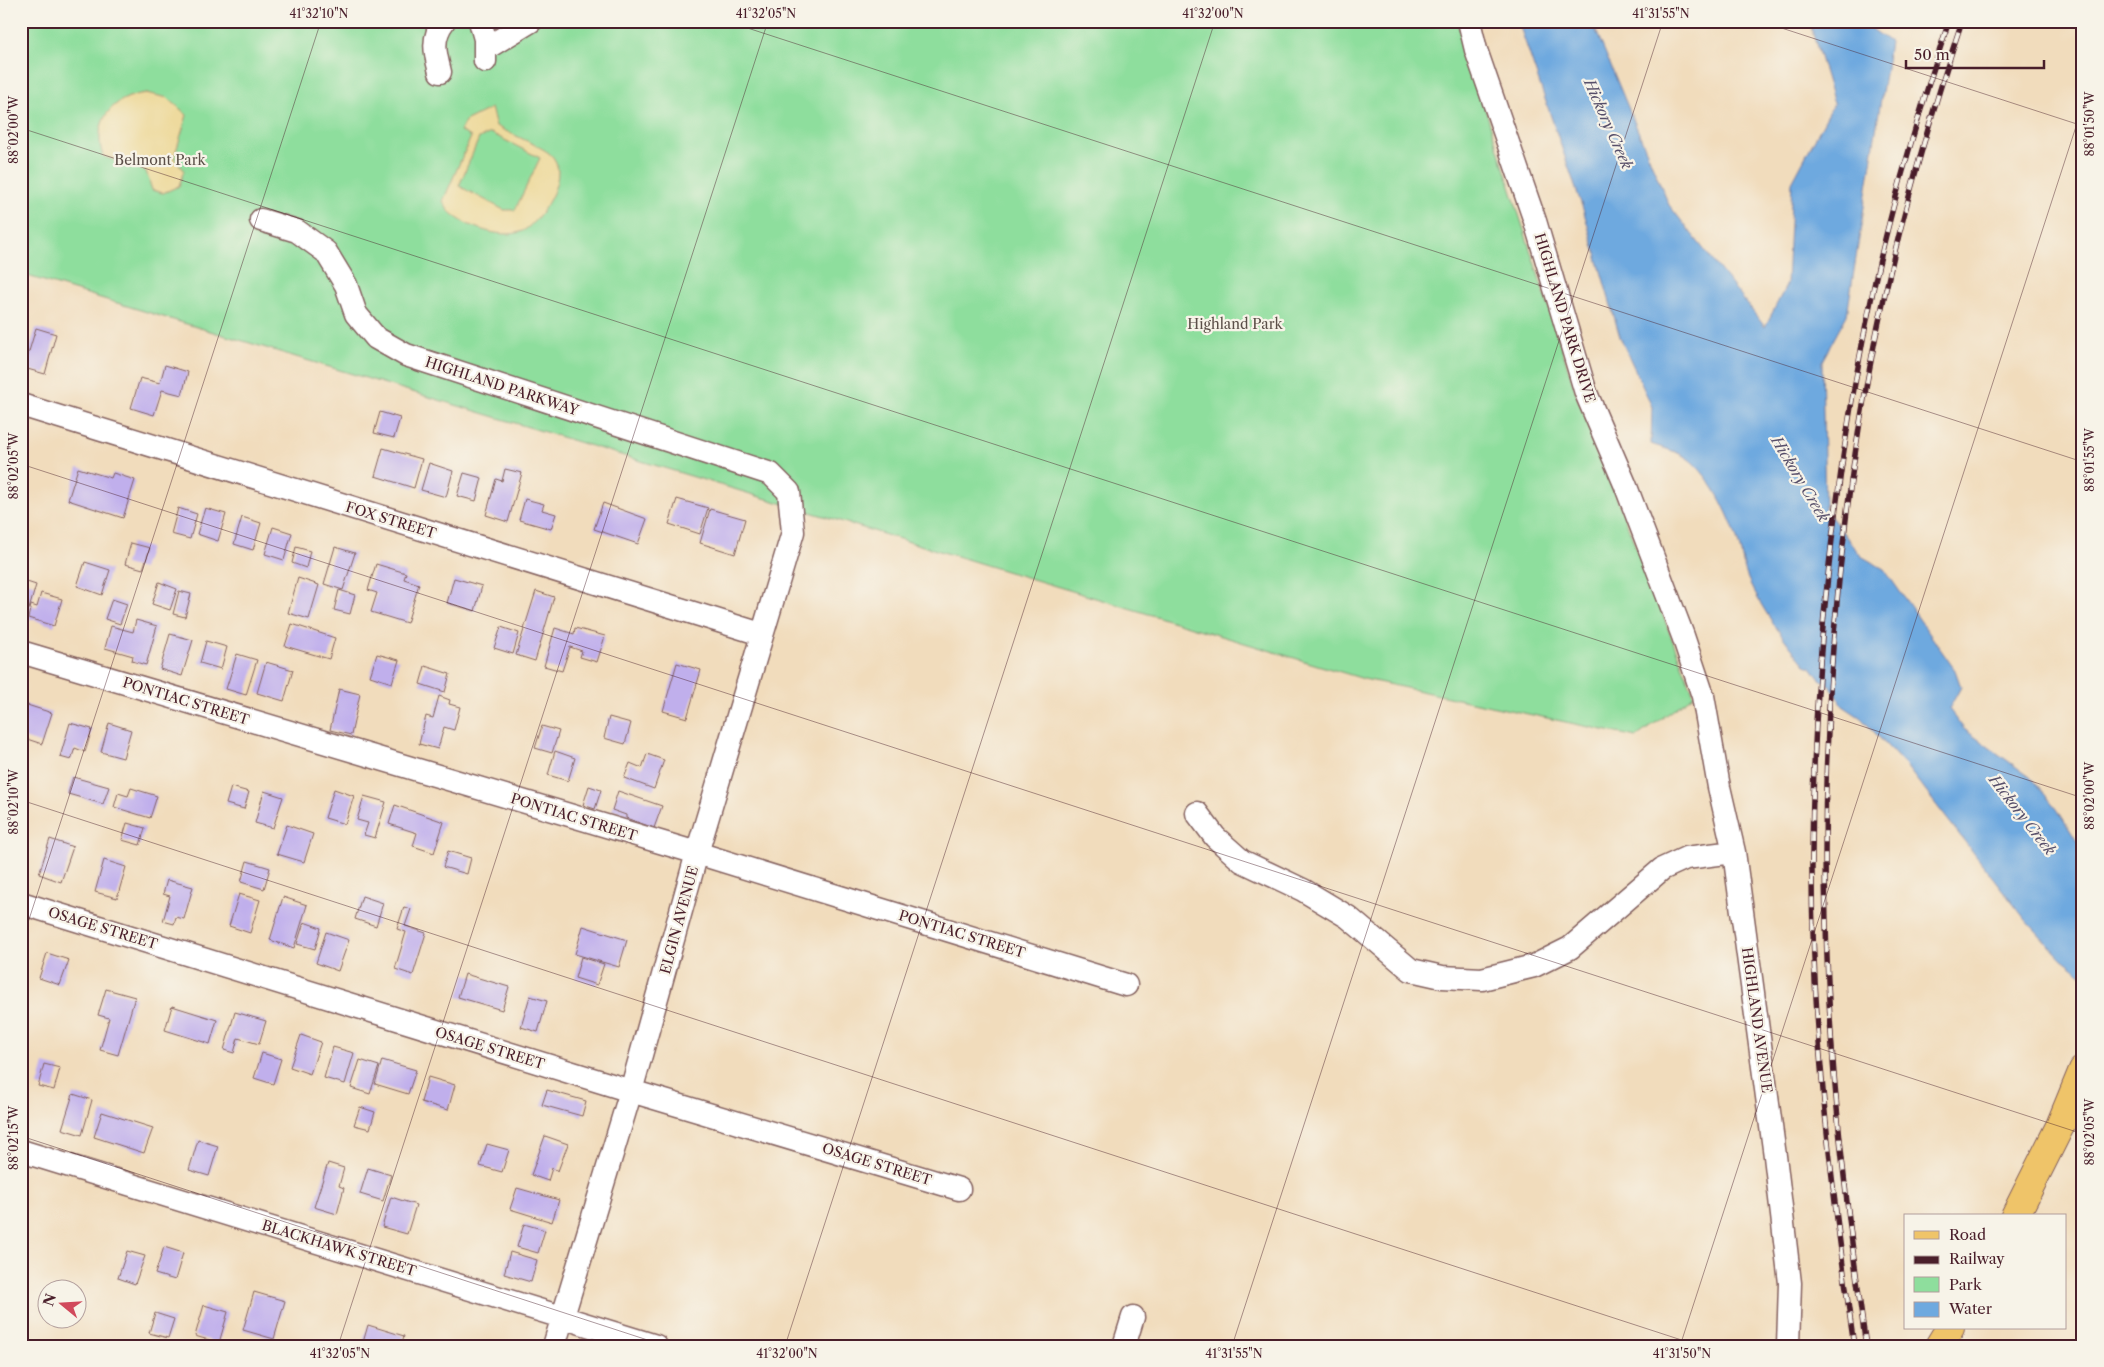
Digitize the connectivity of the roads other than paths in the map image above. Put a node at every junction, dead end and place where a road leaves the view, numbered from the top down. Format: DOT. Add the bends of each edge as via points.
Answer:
graph roads {
  1 [pos="444,21"];
  2 [pos="480,21"];
  3 [pos="530,21"];
  4 [pos="1469,21"];
  5 [pos="440,72"];
  6 [pos="262,220"];
  7 [pos="21,406"];
  8 [pos="789,492"];
  9 [pos="761,634"];
  10 [pos="21,652"];
  11 [pos="1703,696"];
  12 [pos="1196,813"];
  13 [pos="1734,852"];
  14 [pos="697,853"];
  15 [pos="21,903"];
  16 [pos="1126,985"];
  17 [pos="2083,1070"];
  18 [pos="631,1091"];
  19 [pos="21,1151"];
  20 [pos="959,1189"];
  21 [pos="2015,1214"];
  22 [pos="562,1317"];
  23 [pos="1133,1317"];
  24 [pos="554,1346"];
  25 [pos="656,1346"];
  26 [pos="1124,1346"];
  27 [pos="1788,1346"];
  1 -- 5 [label="street" via="434,41"];
  2 -- 3 [label="street" via="485,55"];
  4 -- 11 [label="street, HIGHLAND PARK DRIVE" via="1535,221 1586,393 1625,484"];
  6 -- 8 [label="street, HIGHLAND PARKWAY" via="297,231 326,252 346,285 356,314 376,338 406,355 771,474"];
  7 -- 9 [label="street, FOX STREET"];
  8 -- 9 [label="street, ELGIN AVENUE" via="793,532"];
  9 -- 14 [label="street, ELGIN AVENUE"];
  10 -- 14 [label="street, PONTIAC STREET"];
  11 -- 13 [label="street, HIGHLAND AVENUE"];
  12 -- 13 [label="street" via="1214,837 1242,862 1303,890 1348,917 1411,970 1442,977 1482,979 1534,966 1570,948 1662,869 1686,858"];
  13 -- 27 [label="street, HIGHLAND AVENUE" via="1790,1283"];
  14 -- 16 [label="street, PONTIAC STREET"];
  14 -- 18 [label="street, ELGIN AVENUE"];
  15 -- 18 [label="street, OSAGE STREET"];
  17 -- 21 [label="main road" via="2060,1126"];
  18 -- 20 [label="street, OSAGE STREET"];
  18 -- 22 [label="street, ELGIN AVENUE"];
  19 -- 22 [label="street, BLACKHAWK STREET"];
  22 -- 24 [label="street, ELGIN AVENUE"];
  22 -- 25 [label="street, BLACKHAWK STREET"];
  23 -- 26 [label="street"];
}
